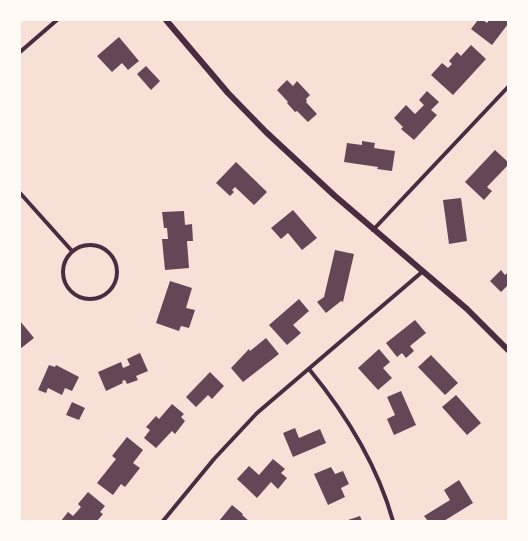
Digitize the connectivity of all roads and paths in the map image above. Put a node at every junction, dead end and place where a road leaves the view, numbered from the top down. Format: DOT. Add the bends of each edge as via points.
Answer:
graph roads {
  1 [pos="57,20"];
  2 [pos="166,20"];
  3 [pos="20,52"];
  4 [pos="508,87"];
  5 [pos="20,193"];
  6 [pos="374,230"];
  7 [pos="72,251"];
  8 [pos="422,272"];
  9 [pos="507,347"];
  10 [pos="309,369"];
  11 [pos="163,521"];
  12 [pos="393,521"];
  1 -- 3 [label="street"];
  2 -- 6 [label="street" via="248,114"];
  4 -- 6 [label="street"];
  5 -- 7 [label="street"];
  6 -- 8 [label="street"];
  7 -- 7 [label="street" via="66,258 63,270 66,283 71,290 86,298 95,298 110,290 116,269 111,256 97,246 88,245"];
  8 -- 9 [label="street" via="467,309"];
  8 -- 10 [label="street"];
  10 -- 11 [label="street" via="240,430"];
  10 -- 12 [label="street" via="363,446"];
}
